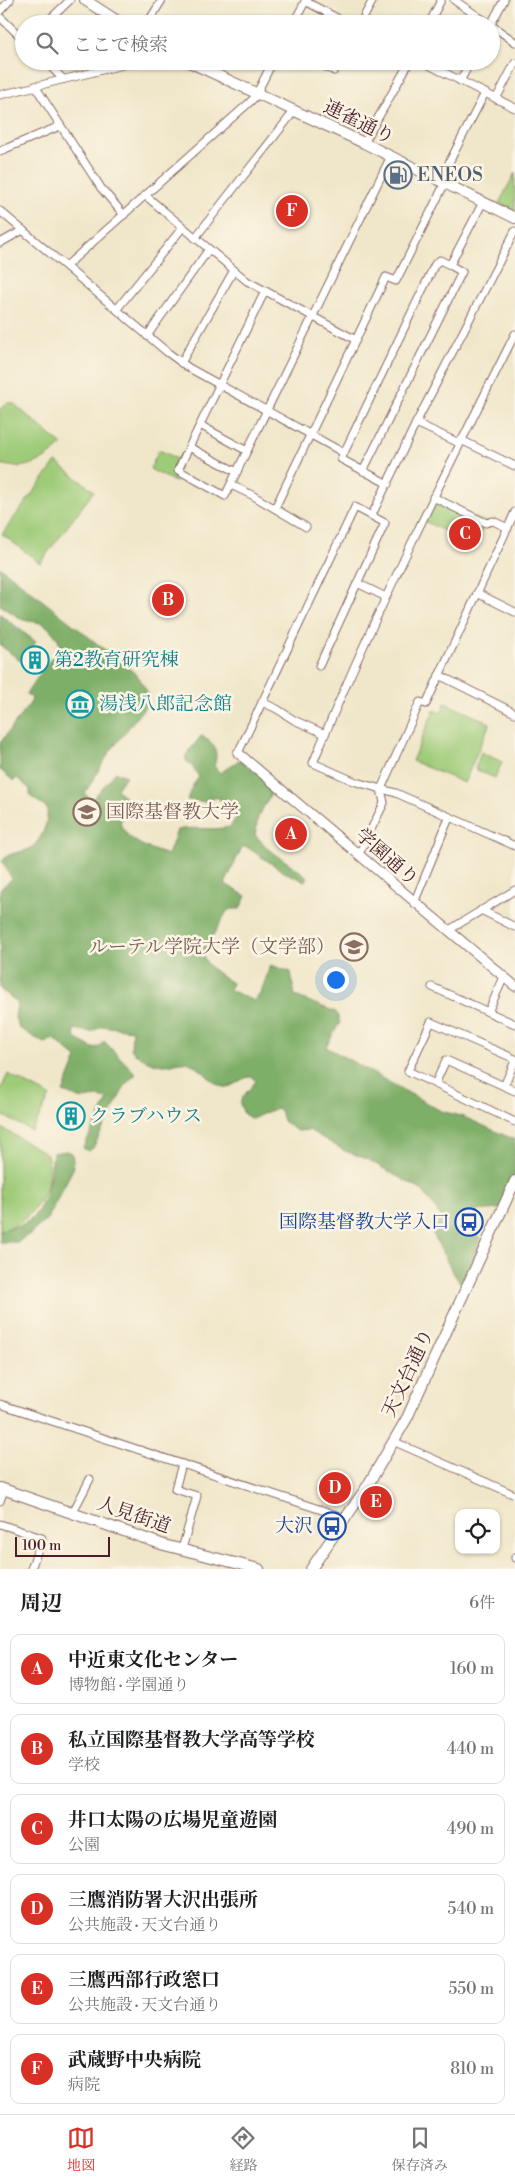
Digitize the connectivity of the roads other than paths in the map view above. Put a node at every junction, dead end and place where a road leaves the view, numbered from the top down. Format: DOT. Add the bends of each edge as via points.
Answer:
graph roads {
  1 [pos="10,0"];
  2 [pos="70,0"];
  3 [pos="85,0"];
  4 [pos="162,0"];
  5 [pos="373,0"];
  6 [pos="441,0"];
  7 [pos="454,0"];
  8 [pos="504,0"];
  9 [pos="305,1"];
  10 [pos="99,4"];
  11 [pos="0,11"];
  12 [pos="54,15"];
  13 [pos="112,15"];
  14 [pos="153,15"];
  15 [pos="298,15"];
  16 [pos="331,15"];
  17 [pos="365,15"];
  18 [pos="434,15"];
  19 [pos="477,15"];
  20 [pos="496,15"];
  21 [pos="0,17"];
  22 [pos="15,31"];
  23 [pos="500,31"];
  24 [pos="515,42"];
  25 [pos="515,63"];
  26 [pos="54,70"];
  27 [pos="101,70"];
  28 [pos="207,70"];
  29 [pos="268,70"];
  30 [pos="405,70"];
  31 [pos="439,70"];
  32 [pos="466,70"];
  33 [pos="63,79"];
  34 [pos="460,81"];
  35 [pos="35,86"];
  36 [pos="257,93"];
  37 [pos="485,93"];
  38 [pos="0,95"];
  39 [pos="496,99"];
  40 [pos="515,108"];
  41 [pos="295,110"];
  42 [pos="60,126"];
  43 [pos="364,143"];
  44 [pos="0,151"];
  45 [pos="391,156"];
  46 [pos="442,182"];
  47 [pos="146,196"];
  48 [pos="483,202"];
  49 [pos="2,214"];
  50 [pos="124,215"];
  51 [pos="515,218"];
  52 [pos="183,227"];
  53 [pos="23,230"];
  54 [pos="515,231"];
  55 [pos="195,238"];
  56 [pos="0,242"];
  57 [pos="209,249"];
  58 [pos="450,265"];
  59 [pos="66,266"];
  60 [pos="234,270"];
  61 [pos="265,291"];
  62 [pos="117,309"];
  63 [pos="313,317"];
  64 [pos="515,334"];
  65 [pos="147,336"];
  66 [pos="356,340"];
  67 [pos="181,363"];
  68 [pos="219,386"];
  69 [pos="267,411"];
  70 [pos="416,424"];
  71 [pos="200,425"];
  72 [pos="310,434"];
  73 [pos="460,442"];
  74 [pos="189,447"];
  75 [pos="247,451"];
  76 [pos="344,453"];
  77 [pos="515,466"];
  78 [pos="363,471"];
  79 [pos="237,472"];
  80 [pos="388,484"];
  81 [pos="231,485"];
  82 [pos="433,496"];
  83 [pos="275,508"];
  84 [pos="515,512"];
  85 [pos="372,516"];
  86 [pos="306,527"];
  87 [pos="508,528"];
  88 [pos="357,583"];
  89 [pos="477,593"];
  90 [pos="386,597"];
  91 [pos="515,612"];
  92 [pos="318,666"];
  93 [pos="439,676"];
  94 [pos="262,702"];
  95 [pos="515,713"];
  96 [pos="325,734"];
  97 [pos="238,753"];
  98 [pos="381,789"];
  99 [pos="449,818"];
  100 [pos="515,846"];
  101 [pos="359,854"];
  102 [pos="515,890"];
  103 [pos="414,903"];
  104 [pos="481,910"];
  105 [pos="515,927"];
  106 [pos="449,930"];
  107 [pos="504,977"];
  108 [pos="515,986"];
  109 [pos="432,987"];
  110 [pos="488,1012"];
  111 [pos="515,1024"];
  112 [pos="515,1060"];
  113 [pos="435,1084"];
  114 [pos="504,1086"];
  115 [pos="515,1091"];
  116 [pos="515,1122"];
  117 [pos="515,1181"];
  118 [pos="0,1404"];
  119 [pos="395,1442"];
  120 [pos="182,1464"];
  121 [pos="90,1479"];
  122 [pos="2,1489"];
  123 [pos="515,1495"];
  124 [pos="0,1501"];
  125 [pos="73,1512"];
  126 [pos="346,1518"];
  127 [pos="0,1524"];
  128 [pos="182,1549"];
  129 [pos="31,1569"];
  130 [pos="259,1569"];
  131 [pos="311,1569"];
  1 -- 11 [label="street"];
  2 -- 12 [label="street"];
  3 -- 10 [label="main road"];
  4 -- 14 [label="street"];
  5 -- 17 [label="street"];
  6 -- 18 [label="street"];
  7 -- 19 [label="street"];
  8 -- 20 [label="street"];
  9 -- 15 [label="street"];
  9 -- 16 [label="street"];
  10 -- 13 [label="main road"];
  21 -- 22 [label="street"];
  23 -- 24 [label="street"];
  25 -- 39 [label="street"];
  26 -- 33 [label="street"];
  27 -- 33 [label="street"];
  28 -- 36 [label="main road, 連雀通り"];
  29 -- 36 [label="street"];
  30 -- 43 [label="street"];
  31 -- 34 [label="street"];
  32 -- 34 [label="street"];
  33 -- 35 [label="street"];
  34 -- 37 [label="street"];
  35 -- 38 [label="street"];
  35 -- 42 [label="street"];
  36 -- 41 [label="main road, 連雀通り"];
  36 -- 47 [label="street"];
  37 -- 39 [label="street"];
  37 -- 46 [label="street"];
  39 -- 40 [label="street"];
  41 -- 43 [label="main road, 連雀通り"];
  41 -- 55 [label="street"];
  42 -- 44 [label="street"];
  42 -- 50 [label="street" via="101,188"];
  43 -- 45 [label="main road, 連雀通り"];
  45 -- 46 [label="main road, 連雀通り"];
  45 -- 63 [label="street"];
  46 -- 48 [label="main road, 連雀通り"];
  46 -- 66 [label="street" via="396,281 386,277"];
  47 -- 50 [label="street"];
  47 -- 52 [label="street"];
  48 -- 51 [label="main road, 連雀通り"];
  48 -- 58 [label="street"];
  49 -- 53 [label="street"];
  50 -- 59 [label="street"];
  52 -- 55 [label="street"];
  52 -- 62 [label="street"];
  53 -- 56 [label="street"];
  53 -- 59 [label="street"];
  54 -- 70 [label="street"];
  55 -- 57 [label="street"];
  57 -- 60 [label="street"];
  57 -- 65 [label="street"];
  58 -- 76 [label="street" via="440,260 435,264"];
  58 -- 78 [label="street" via="462,272"];
  59 -- 62 [label="street"];
  60 -- 61 [label="street"];
  60 -- 67 [label="street"];
  61 -- 63 [label="street"];
  61 -- 68 [label="street"];
  62 -- 65 [label="street"];
  63 -- 66 [label="street"];
  63 -- 69 [label="street"];
  64 -- 73 [label="street"];
  65 -- 67 [label="street"];
  66 -- 72 [label="street"];
  67 -- 68 [label="street"];
  68 -- 69 [label="street"];
  68 -- 71 [label="street"];
  69 -- 72 [label="street"];
  69 -- 75 [label="street"];
  70 -- 73 [label="street"];
  70 -- 80 [label="street"];
  71 -- 74 [label="street"];
  71 -- 75 [label="street"];
  72 -- 76 [label="street"];
  72 -- 83 [label="street"];
  73 -- 77 [label="street"];
  73 -- 82 [label="street"];
  74 -- 79 [label="street"];
  74 -- 81 [label="street" via="178,470 225,496"];
  75 -- 79 [label="street"];
  76 -- 78 [label="street" via="341,459"];
  78 -- 80 [label="street"];
  79 -- 81 [label="street"];
  80 -- 85 [label="street"];
  81 -- 83 [label="street"];
  82 -- 87 [label="street" via="486,523 493,521"];
  82 -- 90 [label="street"];
  83 -- 86 [label="street"];
  84 -- 87 [label="street"];
  85 -- 88 [label="street" via="385,522"];
  85 -- 94 [label="street" via="355,507"];
  87 -- 89 [label="street"];
  88 -- 90 [label="street"];
  88 -- 92 [label="street"];
  89 -- 91 [label="street"];
  89 -- 93 [label="street"];
  90 -- 96 [label="street"];
  93 -- 95 [label="street"];
  93 -- 98 [label="street" via="426,704 420,702"];
  94 -- 96 [label="street"];
  94 -- 97 [label="street"];
  96 -- 98 [label="street" via="313,763"];
  97 -- 101 [label="street, 学園通り"];
  98 -- 99 [label="street"];
  98 -- 101 [label="street" via="384,803"];
  99 -- 100 [label="street"];
  99 -- 103 [label="street"];
  101 -- 103 [label="street, 学園通り"];
  102 -- 104 [label="street"];
  103 -- 106 [label="street, 学園通り"];
  104 -- 105 [label="street"];
  104 -- 106 [label="street"];
  106 -- 107 [label="street, 学園通り"];
  107 -- 108 [label="street, 学園通り"];
  107 -- 110 [label="street"];
  109 -- 110 [label="street"];
  110 -- 111 [label="street"];
  112 -- 113 [label="street" via="431,1022 408,1071"];
  112 -- 114 [label="street"];
  113 -- 114 [label="street" via="446,1060"];
  113 -- 116 [label="street"];
  114 -- 115 [label="street"];
  117 -- 119 [label="main road, 天文台通り"];
  118 -- 120 [label="street"];
  119 -- 123 [label="street"];
  119 -- 126 [label="main road, 天文台通り"];
  120 -- 126 [label="street"];
  120 -- 128 [label="street" via="175,1489 197,1496"];
  121 -- 125 [label="street"];
  122 -- 124 [label="street"];
  122 -- 125 [label="main road, 人見街道"];
  125 -- 128 [label="main road, 人見街道"];
  126 -- 131 [label="main road, 天文台通り"];
  127 -- 129 [label="street" via="42,1538"];
  128 -- 130 [label="main road, 人見街道"];
}
